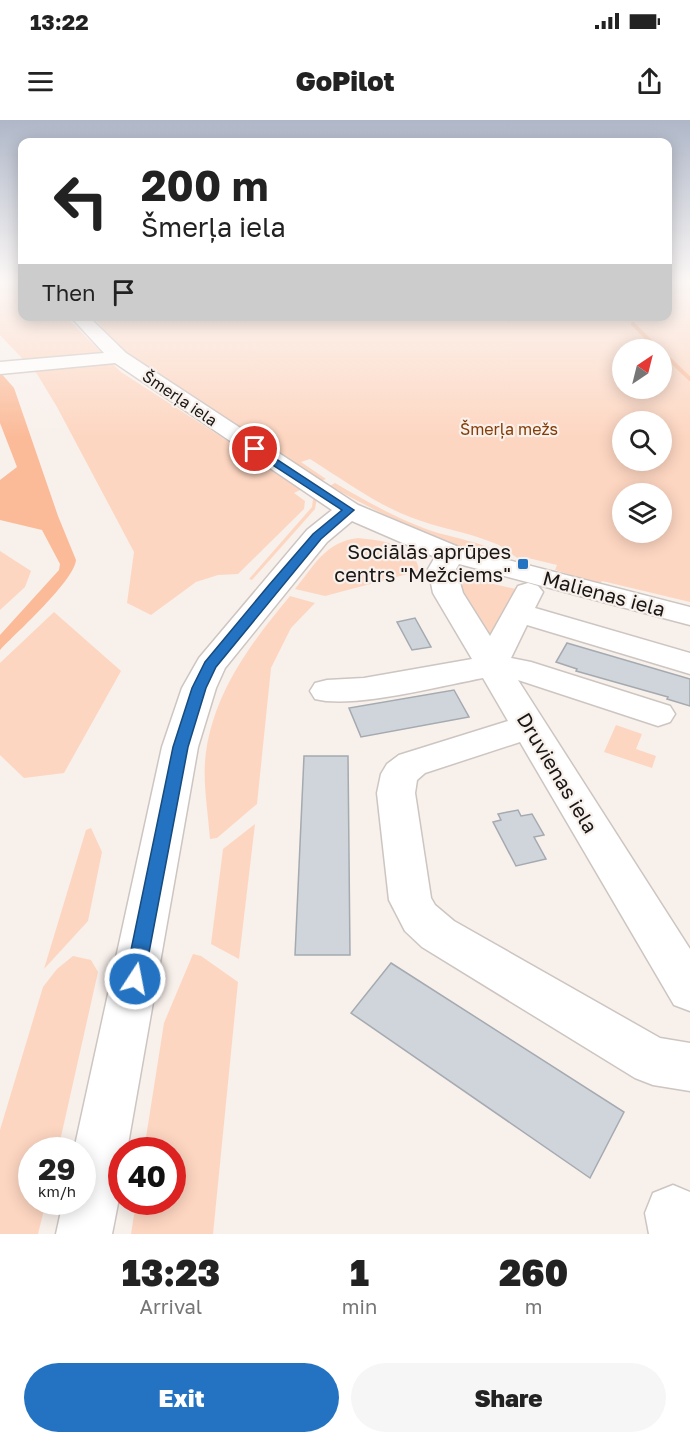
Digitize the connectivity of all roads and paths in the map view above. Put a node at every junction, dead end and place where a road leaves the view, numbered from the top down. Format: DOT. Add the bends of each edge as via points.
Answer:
graph roads {
  1 [pos="91,334"];
  2 [pos="94,334"];
  3 [pos="119,357"];
  4 [pos="25,365"];
  5 [pos="0,368"];
  6 [pos="349,510"];
  7 [pos="451,554"];
  8 [pos="537,576"];
  9 [pos="517,612"];
  10 [pos="690,616"];
  11 [pos="690,664"];
  12 [pos="491,666"];
  13 [pos="327,691"];
  14 [pos="658,714"];
  15 [pos="529,727"];
  16 [pos="690,990"];
  17 [pos="690,1067"];
  18 [pos="84,1234"];
  1 -- 4 [label="street"];
  2 -- 3 [label="street, Šmerļa iela"];
  3 -- 4 [label="street"];
  3 -- 6 [label="street, Šmerļa iela"];
  4 -- 5 [label="street"];
  6 -- 7 [label="street, Malienas iela"];
  6 -- 18 [label="street" via="317,536 273,588 210,665 199,688 180,747"];
  7 -- 8 [label="street, Malienas iela"];
  7 -- 12 [label="street, Druvienas iela" via="442,569 445,586"];
  8 -- 9 [label="street"];
  8 -- 10 [label="street, Malienas iela"];
  9 -- 11 [label="street"];
  9 -- 12 [label="street"];
  12 -- 13 [label="street" via="364,689"];
  12 -- 14 [label="street" via="519,669"];
  12 -- 15 [label="street, Druvienas iela"];
  15 -- 16 [label="street, Druvienas iela"];
  15 -- 17 [label="street" via="412,764 400,774 396,793 410,900 420,918 438,934 653,1061"];
}
